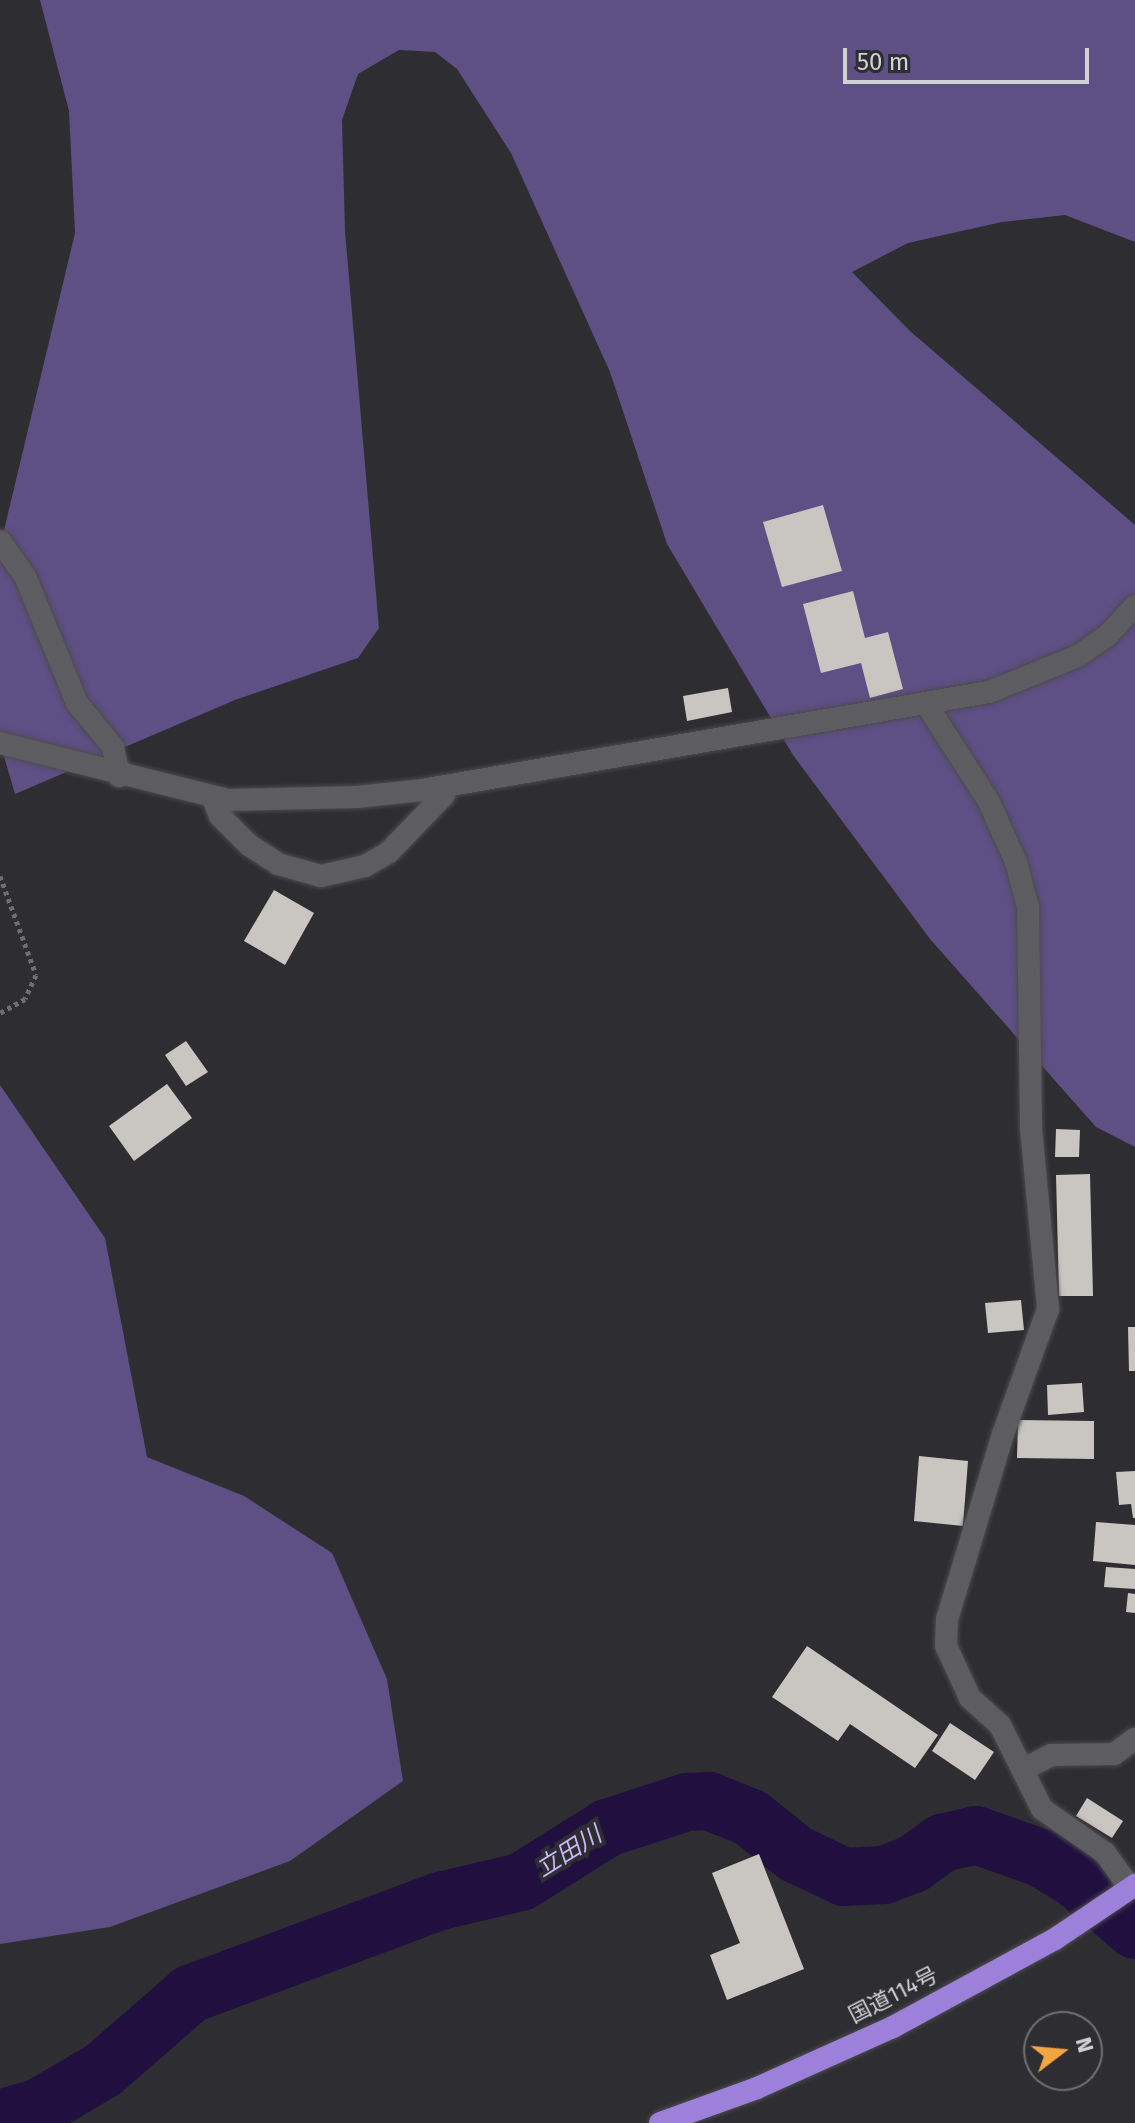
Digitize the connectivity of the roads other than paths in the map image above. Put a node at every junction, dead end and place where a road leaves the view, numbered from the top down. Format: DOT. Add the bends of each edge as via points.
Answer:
graph roads {
  1 [pos="0,541"];
  2 [pos="1135,606"];
  3 [pos="927,705"];
  4 [pos="0,743"];
  5 [pos="119,776"];
  6 [pos="445,786"];
  7 [pos="213,798"];
  8 [pos="1135,1739"];
  9 [pos="1024,1769"];
  10 [pos="1133,1886"];
  11 [pos="660,2123"];
  1 -- 5 [label="street" via="25,576 77,703 113,747"];
  2 -- 3 [label="street" via="1107,636 1048,670 989,692"];
  3 -- 6 [label="street"];
  3 -- 9 [label="street" via="989,802 1016,862 1030,927 1031,1128 1048,1309 1003,1434 946,1633 963,1686 1000,1725"];
  4 -- 5 [label="street"];
  5 -- 7 [label="street"];
  6 -- 7 [label="street" via="357,797"];
  6 -- 7 [label="street" via="444,795 389,852 365,866 321,876 278,864 249,845 220,816"];
  8 -- 9 [label="street" via="1114,1754 1051,1755"];
  9 -- 10 [label="street" via="1042,1809 1105,1853"];
  10 -- 11 [label="highway, 国道114号" via="1055,1939 893,2027 757,2088"];
}
